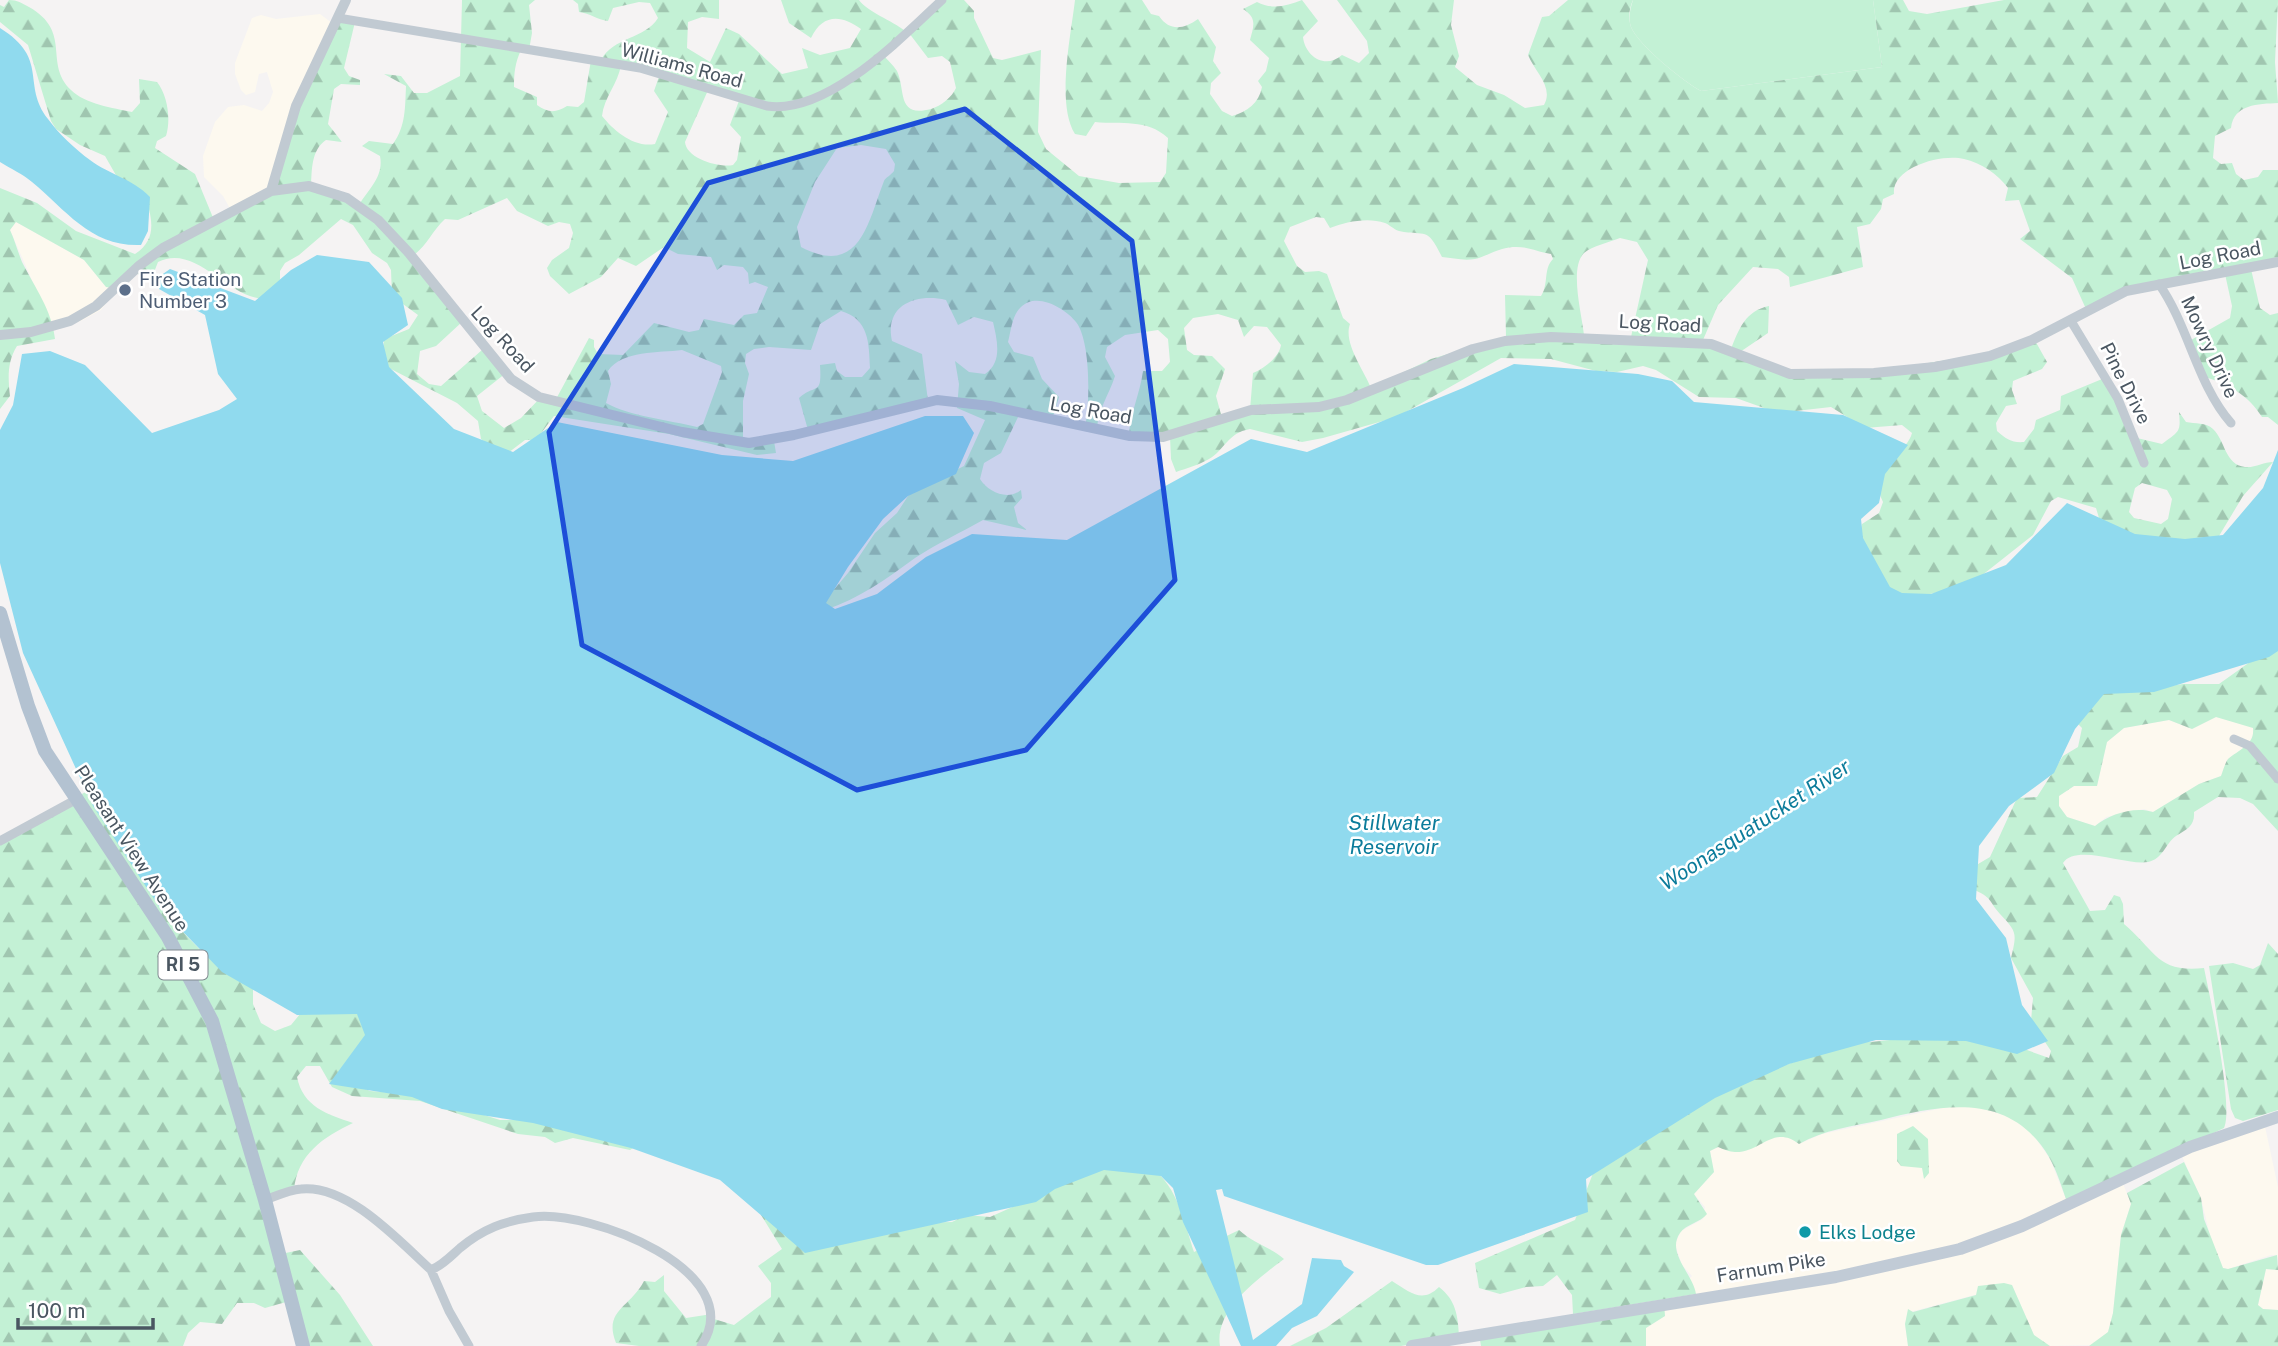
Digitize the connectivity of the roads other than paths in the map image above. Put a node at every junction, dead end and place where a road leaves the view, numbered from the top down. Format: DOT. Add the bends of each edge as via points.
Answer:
graph roads {
  1 [pos="346,0"];
  2 [pos="942,0"];
  3 [pos="338,18"];
  4 [pos="271,191"];
  5 [pos="2278,262"];
  6 [pos="2159,284"];
  7 [pos="2071,321"];
  8 [pos="0,335"];
  9 [pos="2231,423"];
  10 [pos="2144,463"];
  11 [pos="0,613"];
  12 [pos="2234,739"];
  13 [pos="2278,779"];
  14 [pos="77,799"];
  15 [pos="0,841"];
  16 [pos="2278,1117"];
  17 [pos="265,1200"];
  18 [pos="431,1270"];
  19 [pos="303,1346"];
  20 [pos="469,1346"];
  21 [pos="702,1346"];
  22 [pos="1412,1346"];
  1 -- 3 [label="street"];
  2 -- 3 [label="street, Williams Road" via="825,95 797,107 767,106 640,68"];
  3 -- 4 [label="street" via="296,106"];
  4 -- 7 [label="street, Log Road" via="309,186 347,198 378,220 511,379 539,397 682,432 750,443 937,400 1130,436 1163,437 1251,410 1319,407 1473,349 1551,337 1711,344 1790,374 1874,373 1990,356"];
  4 -- 8 [label="street, Log Road" via="163,248 96,306 70,321"];
  5 -- 6 [label="street, Log Road"];
  6 -- 7 [label="street, Log Road" via="2126,291"];
  6 -- 9 [label="street, Mowry Drive" via="2178,315 2218,408"];
  7 -- 10 [label="street, Pine Drive" via="2118,399"];
  11 -- 14 [label="main road, Pleasant View Avenue / RI 5" via="45,751"];
  12 -- 13 [label="street" via="2250,746"];
  14 -- 15 [label="street"];
  14 -- 17 [label="main road, Pleasant View Avenue / RI 5" via="168,937 212,1021"];
  16 -- 22 [label="main road, Farnum Pike" via="2190,1147 2022,1226 1960,1249 1836,1277"];
  17 -- 18 [label="street" via="303,1189 336,1196 398,1236"];
  17 -- 19 [label="main road, Pleasant View Avenue / RI 5"];
  18 -- 20 [label="street"];
  18 -- 21 [label="street" via="500,1223 547,1216 582,1222 637,1242 690,1272 709,1300 712,1313"];
}
